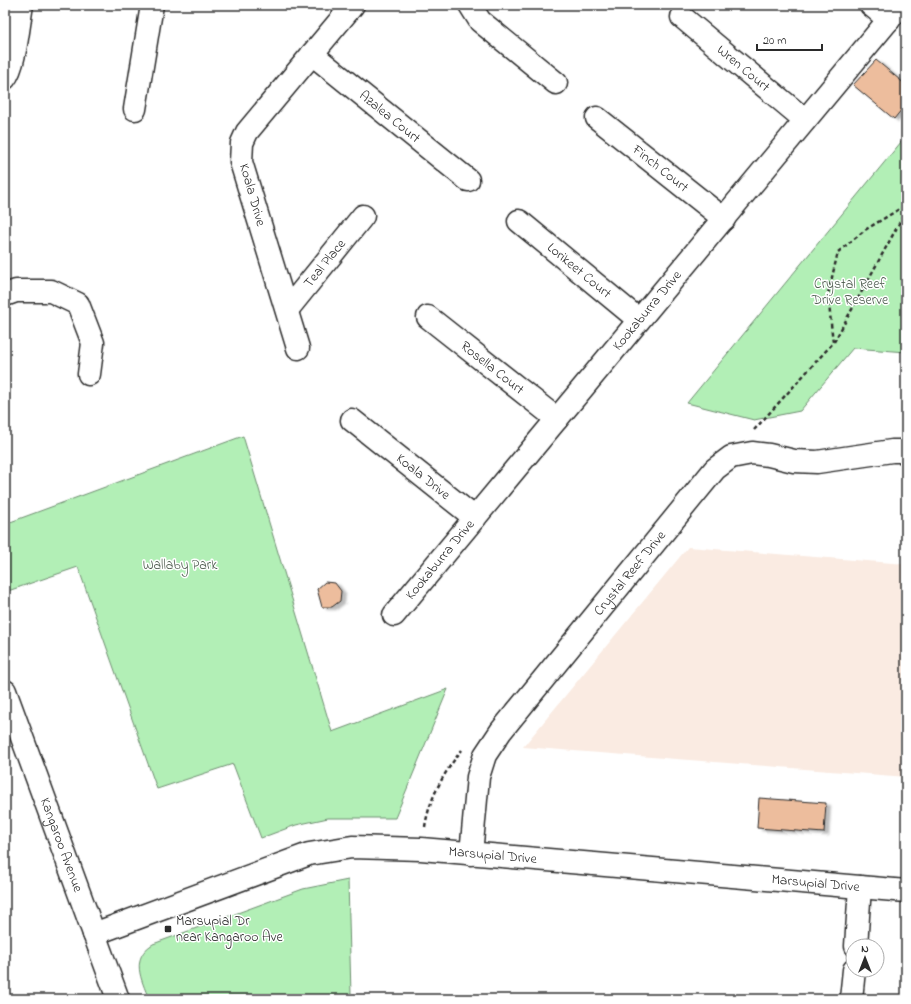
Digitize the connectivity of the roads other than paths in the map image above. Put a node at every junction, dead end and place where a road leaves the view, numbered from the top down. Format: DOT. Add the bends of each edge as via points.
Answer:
graph roads {
  1 [pos="22,5"];
  2 [pos="152,5"];
  3 [pos="353,5"];
  4 [pos="470,5"];
  5 [pos="871,5"];
  6 [pos="895,12"];
  7 [pos="682,17"];
  8 [pos="312,54"];
  9 [pos="5,78"];
  10 [pos="556,83"];
  11 [pos="135,109"];
  12 [pos="597,118"];
  13 [pos="805,120"];
  14 [pos="468,180"];
  15 [pos="363,216"];
  16 [pos="724,219"];
  17 [pos="519,221"];
  18 [pos="5,295"];
  19 [pos="287,310"];
  20 [pos="428,317"];
  21 [pos="639,320"];
  22 [pos="298,348"];
  23 [pos="89,374"];
  24 [pos="557,419"];
  25 [pos="352,420"];
  26 [pos="906,451"];
  27 [pos="474,518"];
  28 [pos="394,615"];
  29 [pos="5,691"];
  30 [pos="471,854"];
  31 [pos="860,887"];
  32 [pos="906,891"];
  33 [pos="94,934"];
  34 [pos="857,938"];
  35 [pos="853,978"];
  36 [pos="118,999"];
  37 [pos="851,999"];
  1 -- 9 [label="street" via="9,74"];
  2 -- 11 [label="street"];
  3 -- 8 [label="street, Koala Drive"];
  4 -- 10 [label="street" via="480,21"];
  5 -- 6 [label="street"];
  6 -- 13 [label="street, Kookaburra Drive"];
  7 -- 13 [label="street, Wren Court"];
  8 -- 14 [label="street, Azalea Court"];
  8 -- 19 [label="street, Koala Drive" via="246,132 242,143 241,155"];
  12 -- 16 [label="street, Finch Court"];
  13 -- 16 [label="street, Kookaburra Drive"];
  15 -- 19 [label="street, Teal Place"];
  16 -- 21 [label="street, Kookaburra Drive"];
  17 -- 21 [label="street, Lorikeet Court"];
  18 -- 23 [label="street" via="16,291 51,291 78,304 92,342"];
  19 -- 22 [label="street, Koala Drive"];
  20 -- 24 [label="street, Rosella Court"];
  21 -- 24 [label="street, Kookaburra Drive"];
  24 -- 27 [label="street, Kookaburra Drive"];
  25 -- 27 [label="street, Koala Drive"];
  26 -- 30 [label="street, Crystal Reef Drive" via="817,462 794,462 752,453 731,457 715,469 485,754 478,776"];
  27 -- 28 [label="street, Kookaburra Drive"];
  29 -- 33 [label="street, Kangaroo Avenue"];
  30 -- 31 [label="street, Marsupial Drive"];
  30 -- 33 [label="street, Marsupial Drive" via="375,846 331,849 309,854"];
  31 -- 32 [label="street, Marsupial Drive"];
  31 -- 34 [label="street"];
  33 -- 36 [label="street, Kangaroo Avenue"];
  35 -- 37 [label="street"];
}
